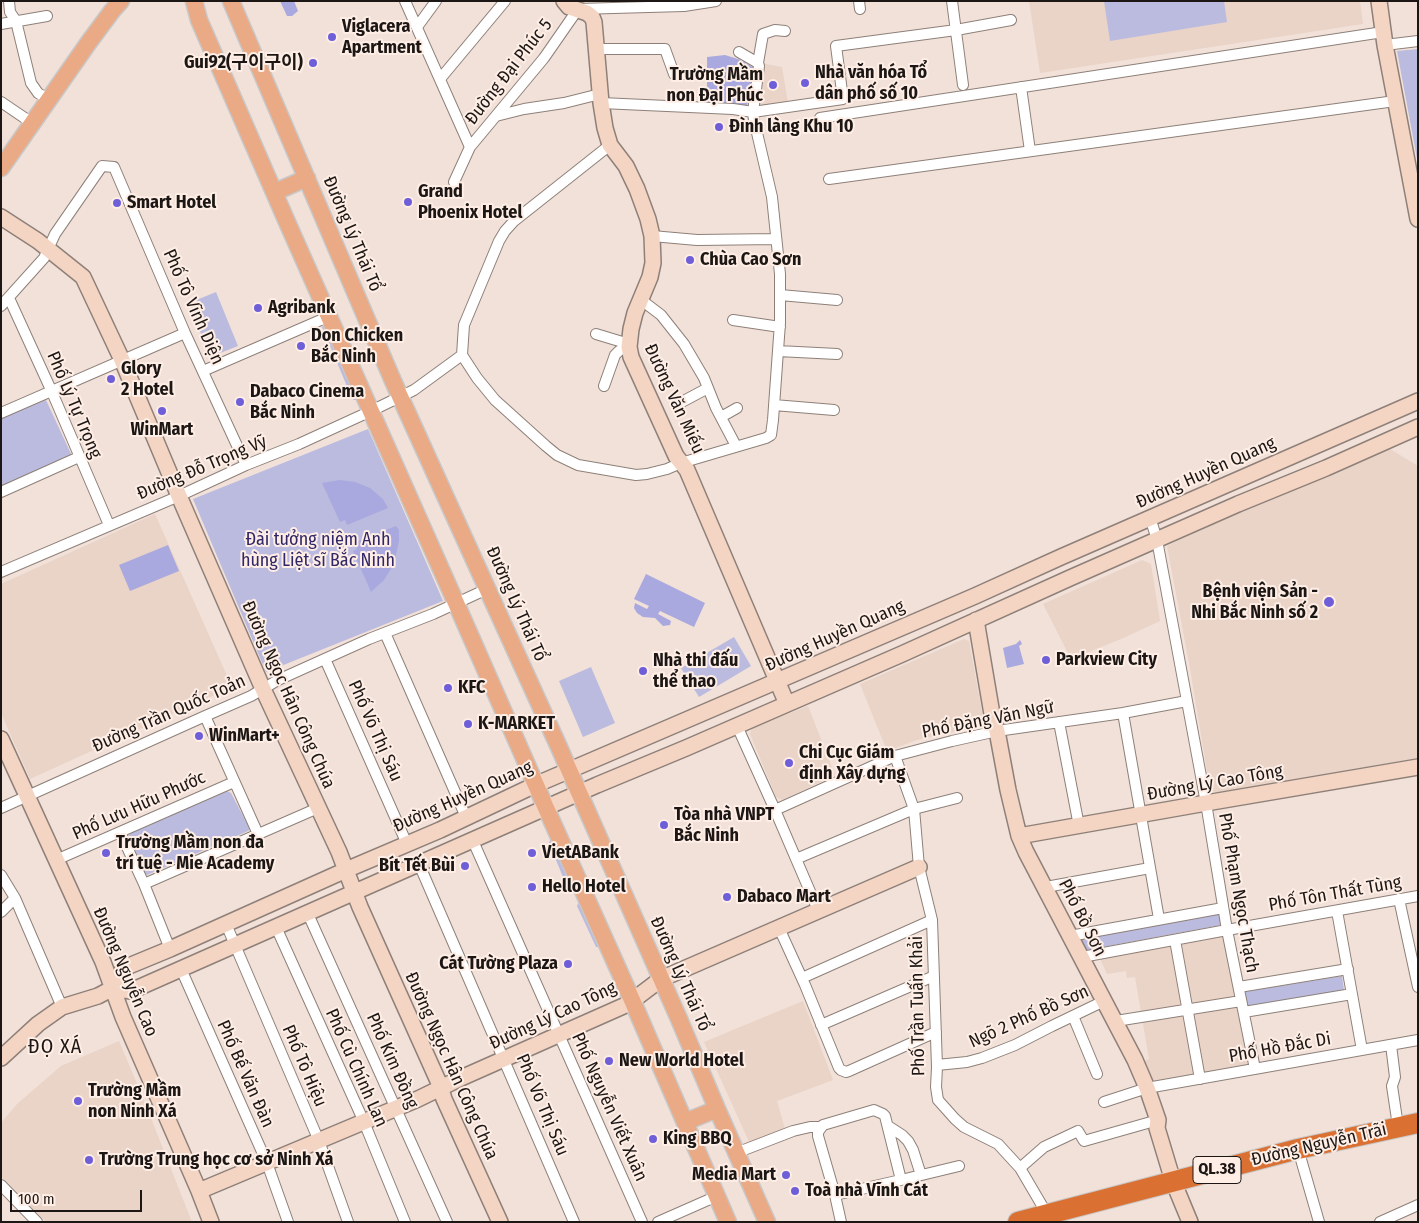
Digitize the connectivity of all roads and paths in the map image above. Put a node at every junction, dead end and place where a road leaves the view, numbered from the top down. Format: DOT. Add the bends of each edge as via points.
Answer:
graph roads {
  1 [pos="8,1"];
  2 [pos="120,1"];
  3 [pos="194,1"];
  4 [pos="232,1"];
  5 [pos="405,1"];
  6 [pos="436,1"];
  7 [pos="505,1"];
  8 [pos="564,1"];
  9 [pos="716,1"];
  10 [pos="952,1"];
  11 [pos="1379,1"];
  12 [pos="664,4"];
  13 [pos="683,4"];
  14 [pos="578,9"];
  15 [pos="47,16"];
  16 [pos="1011,20"];
  17 [pos="16,21"];
  18 [pos="1,24"];
  19 [pos="417,27"];
  20 [pos="956,30"];
  21 [pos="785,32"];
  22 [pos="1384,39"];
  23 [pos="1418,41"];
  24 [pos="596,49"];
  25 [pos="739,52"];
  26 [pos="758,63"];
  27 [pos="706,74"];
  28 [pos="440,79"];
  29 [pos="963,85"];
  30 [pos="1021,87"];
  31 [pos="600,98"];
  32 [pos="49,100"];
  33 [pos="1396,101"];
  34 [pos="1,102"];
  35 [pos="753,112"];
  36 [pos="496,116"];
  37 [pos="820,118"];
  38 [pos="32,123"];
  39 [pos="610,145"];
  40 [pos="470,147"];
  41 [pos="1030,151"];
  42 [pos="4,160"];
  43 [pos="307,178"];
  44 [pos="829,179"];
  45 [pos="454,182"];
  46 [pos="275,192"];
  47 [pos="1,218"];
  48 [pos="1418,219"];
  49 [pos="652,236"];
  50 [pos="776,239"];
  51 [pos="49,249"];
  52 [pos="780,295"];
  53 [pos="9,298"];
  54 [pos="640,299"];
  55 [pos="837,300"];
  56 [pos="1,306"];
  57 [pos="330,316"];
  58 [pos="733,320"];
  59 [pos="780,327"];
  60 [pos="185,333"];
  61 [pos="596,334"];
  62 [pos="629,344"];
  63 [pos="778,351"];
  64 [pos="837,354"];
  65 [pos="462,355"];
  66 [pos="122,360"];
  67 [pos="203,371"];
  68 [pos="604,386"];
  69 [pos="708,388"];
  70 [pos="52,392"];
  71 [pos="400,396"];
  72 [pos="1418,401"];
  73 [pos="678,404"];
  74 [pos="774,405"];
  75 [pos="737,408"];
  76 [pos="834,410"];
  77 [pos="371,411"];
  78 [pos="1,413"];
  79 [pos="721,417"];
  80 [pos="1416,429"];
  81 [pos="1315,445"];
  82 [pos="736,446"];
  83 [pos="79,457"];
  84 [pos="681,463"];
  85 [pos="246,465"];
  86 [pos="1326,468"];
  87 [pos="1229,483"];
  88 [pos="1,492"];
  89 [pos="179,496"];
  90 [pos="1238,504"];
  91 [pos="1150,517"];
  92 [pos="108,525"];
  93 [pos="1157,540"];
  94 [pos="1062,556"];
  95 [pos="1,572"];
  96 [pos="1070,578"];
  97 [pos="487,589"];
  98 [pos="974,596"];
  99 [pos="456,603"];
  100 [pos="980,618"];
  101 [pos="894,630"];
  102 [pos="385,633"];
  103 [pos="902,654"];
  104 [pos="326,658"];
  105 [pos="777,682"];
  106 [pos="263,689"];
  107 [pos="1187,702"];
  108 [pos="787,704"];
  109 [pos="1123,713"];
  110 [pos="204,716"];
  111 [pos="1059,722"];
  112 [pos="676,725"];
  113 [pos="737,726"];
  114 [pos="997,731"];
  115 [pos="1,739"];
  116 [pos="686,748"];
  117 [pos="895,756"];
  118 [pos="1418,767"];
  119 [pos="568,771"];
  120 [pos="234,782"];
  121 [pos="535,785"];
  122 [pos="579,794"];
  123 [pos="28,796"];
  124 [pos="957,798"];
  125 [pos="1206,803"];
  126 [pos="1,808"];
  127 [pos="318,808"];
  128 [pos="546,808"];
  129 [pos="914,809"];
  130 [pos="775,810"];
  131 [pos="1141,814"];
  132 [pos="466,817"];
  133 [pos="1079,826"];
  134 [pos="440,830"];
  135 [pos="120,832"];
  136 [pos="258,834"];
  137 [pos="1019,836"];
  138 [pos="473,840"];
  139 [pos="407,844"];
  140 [pos="449,851"];
  141 [pos="56,860"];
  142 [pos="796,860"];
  143 [pos="420,864"];
  144 [pos="918,867"];
  145 [pos="1150,868"];
  146 [pos="346,870"];
  147 [pos="1,875"];
  148 [pos="144,884"];
  149 [pos="1046,888"];
  150 [pos="354,892"];
  151 [pos="1418,896"];
  152 [pos="16,898"];
  153 [pos="1399,900"];
  154 [pos="1223,908"];
  155 [pos="818,910"];
  156 [pos="1337,911"];
  157 [pos="1,912"];
  158 [pos="308,914"];
  159 [pos="932,920"];
  160 [pos="1159,920"];
  161 [pos="226,924"];
  162 [pos="276,928"];
  163 [pos="779,928"];
  164 [pos="1227,930"];
  165 [pos="1070,936"];
  166 [pos="1175,940"];
  167 [pos="234,945"];
  168 [pos="170,949"];
  169 [pos="1414,954"];
  170 [pos="1082,957"];
  171 [pos="181,968"];
  172 [pos="1348,969"];
  173 [pos="934,976"];
  174 [pos="802,978"];
  175 [pos="661,979"];
  176 [pos="1418,986"];
  177 [pos="1238,987"];
  178 [pos="113,988"];
  179 [pos="1352,994"];
  180 [pos="632,1000"];
  181 [pos="1242,1000"];
  182 [pos="1104,1001"];
  183 [pos="62,1008"];
  184 [pos="1188,1009"];
  185 [pos="1244,1012"];
  186 [pos="1073,1016"];
  187 [pos="1116,1021"];
  188 [pos="821,1025"];
  189 [pos="936,1032"];
  190 [pos="559,1034"];
  191 [pos="1418,1040"];
  192 [pos="1391,1045"];
  193 [pos="1362,1050"];
  194 [pos="1,1058"];
  195 [pos="505,1059"];
  196 [pos="937,1066"];
  197 [pos="1255,1068"];
  198 [pos="1097,1074"];
  199 [pos="1200,1079"];
  200 [pos="440,1088"];
  201 [pos="1147,1088"];
  202 [pos="1104,1102"];
  203 [pos="396,1109"];
  204 [pos="717,1109"];
  205 [pos="1158,1120"];
  206 [pos="364,1122"];
  207 [pos="685,1122"];
  208 [pos="1418,1122"];
  209 [pos="888,1126"];
  210 [pos="1398,1126"];
  211 [pos="820,1127"];
  212 [pos="319,1140"];
  213 [pos="1298,1149"];
  214 [pos="736,1154"];
  215 [pos="267,1163"];
  216 [pos="959,1166"];
  217 [pos="1020,1168"];
  218 [pos="921,1175"];
  219 [pos="901,1180"];
  220 [pos="1174,1181"];
  221 [pos="1,1185"];
  222 [pos="199,1191"];
  223 [pos="835,1195"];
  224 [pos="717,1196"];
  225 [pos="1418,1205"];
  226 [pos="1047,1214"];
  227 [pos="661,1221"];
  228 [pos="1023,1221"];
  229 [pos="37,1222"];
  230 [pos="211,1222"];
  231 [pos="288,1222"];
  232 [pos="348,1222"];
  233 [pos="405,1222"];
  234 [pos="447,1222"];
  235 [pos="500,1222"];
  236 [pos="574,1222"];
  237 [pos="642,1222"];
  238 [pos="728,1222"];
  239 [pos="767,1222"];
  240 [pos="841,1222"];
  241 [pos="1190,1222"];
  242 [pos="1319,1222"];
  243 [pos="1380,1222"];
  1 -- 17 [label="street"];
  2 -- 32 [label="main road"];
  3 -- 46 [label="main road"];
  4 -- 43 [label="main road, Đường Lý Thái Tổ"];
  5 -- 19 [label="street, Đường Đại Phúc 5"];
  6 -- 19 [label="street"];
  7 -- 28 [label="street"];
  8 -- 14 [label="street, Đường Văn Miếu"];
  9 -- 13 [label="street"];
  10 -- 20 [label="street"];
  11 -- 22 [label="street"];
  12 -- 13 [label="street"];
  12 -- 14 [label="street"];
  14 -- 24 [label="street, Đường Văn Miếu" via="587,13 594,22"];
  14 -- 36 [label="street, Đường Đại Phúc 5" via="544,58"];
  15 -- 17 [label="street"];
  16 -- 20 [label="street"];
  17 -- 18 [label="street"];
  17 -- 32 [label="street" via="31,83"];
  19 -- 28 [label="street, Đường Đại Phúc 5"];
  20 -- 29 [label="street"];
  20 -- 35 [label="street" via="836,46 842,98"];
  21 -- 26 [label="street" via="775,30 763,34"];
  22 -- 23 [label="street"];
  22 -- 30 [label="street"];
  22 -- 33 [label="street"];
  24 -- 27 [label="street" via="665,48 674,74"];
  24 -- 31 [label="street, Đường Văn Miếu"];
  25 -- 26 [label="street"];
  26 -- 35 [label="street"];
  28 -- 40 [label="street, Đường Đại Phúc 5"];
  30 -- 37 [label="street"];
  30 -- 41 [label="street"];
  31 -- 35 [label="street"];
  31 -- 36 [label="street"];
  31 -- 39 [label="street, Đường Văn Miếu"];
  32 -- 38 [label="main road"];
  33 -- 41 [label="street"];
  33 -- 48 [label="street"];
  34 -- 38 [label="street"];
  35 -- 50 [label="street" via="772,197"];
  36 -- 40 [label="street, Đường Đại Phúc 5"];
  38 -- 42 [label="main road"];
  39 -- 49 [label="street, Đường Văn Miếu" via="626,166 637,189"];
  39 -- 65 [label="street" via="505,231 464,325"];
  40 -- 45 [label="street"];
  41 -- 44 [label="street"];
  43 -- 46 [label="main road"];
  43 -- 71 [label="main road, Đường Lý Thái Tổ"];
  46 -- 57 [label="main road"];
  47 -- 51 [label="street, Đường Ngọc Hân Công Chúa"];
  49 -- 50 [label="street" via="697,240"];
  49 -- 54 [label="street, Đường Văn Miếu" via="650,277"];
  50 -- 52 [label="street"];
  51 -- 53 [label="street"];
  51 -- 60 [label="street, Phố Tô Vĩnh Diện" via="102,166 114,167"];
  51 -- 66 [label="street, Đường Ngọc Hân Công Chúa" via="83,276"];
  52 -- 55 [label="street"];
  52 -- 59 [label="street"];
  53 -- 56 [label="street"];
  53 -- 70 [label="street, Phố Lý Tự Trọng"];
  54 -- 62 [label="street, Đường Văn Miếu" via="630,329"];
  54 -- 69 [label="street" via="661,316 684,344"];
  57 -- 67 [label="street"];
  57 -- 77 [label="main road"];
  58 -- 59 [label="street"];
  59 -- 63 [label="street"];
  60 -- 66 [label="street"];
  60 -- 67 [label="street, Phố Tô Vĩnh Diện"];
  61 -- 62 [label="street"];
  62 -- 68 [label="street" via="615,355"];
  62 -- 84 [label="street, Đường Văn Miếu" via="635,365"];
  63 -- 64 [label="street"];
  63 -- 74 [label="street"];
  65 -- 71 [label="street, Đường Đỗ Trọng Vỹ" via="414,390"];
  65 -- 84 [label="street" via="495,400 567,461 636,475"];
  66 -- 70 [label="street"];
  66 -- 89 [label="street, Đường Ngọc Hân Công Chúa"];
  67 -- 85 [label="street, Phố Tô Vĩnh Diện"];
  69 -- 73 [label="street"];
  69 -- 79 [label="street"];
  70 -- 78 [label="street"];
  70 -- 83 [label="street, Phố Lý Tự Trọng"];
  71 -- 77 [label="street, Đường Đỗ Trọng Vỹ"];
  71 -- 97 [label="main road, Đường Lý Thái Tổ"];
  72 -- 81 [label="street, Đường Huyền Quang"];
  74 -- 76 [label="street"];
  74 -- 82 [label="street" via="771,434"];
  75 -- 79 [label="street"];
  77 -- 85 [label="street, Đường Đỗ Trọng Vỹ"];
  77 -- 99 [label="main road"];
  79 -- 82 [label="street"];
  80 -- 86 [label="street"];
  81 -- 86 [label="street"];
  81 -- 87 [label="street, Đường Huyền Quang"];
  82 -- 84 [label="street"];
  83 -- 88 [label="street"];
  83 -- 92 [label="street, Phố Lý Tự Trọng"];
  84 -- 105 [label="street, Đường Văn Miếu" via="687,470"];
  85 -- 89 [label="street, Đường Đỗ Trọng Vỹ"];
  86 -- 90 [label="street"];
  87 -- 90 [label="street"];
  87 -- 91 [label="street, Đường Huyền Quang"];
  89 -- 92 [label="street, Đường Đỗ Trọng Vỹ"];
  89 -- 106 [label="street, Đường Ngọc Hân Công Chúa"];
  90 -- 93 [label="street"];
  91 -- 93 [label="street, Phố Phạm Ngọc Thạch"];
  91 -- 94 [label="street, Đường Huyền Quang"];
  92 -- 95 [label="street, Đường Đỗ Trọng Vỹ"];
  93 -- 96 [label="street"];
  93 -- 107 [label="street, Phố Phạm Ngọc Thạch"];
  94 -- 96 [label="street"];
  94 -- 98 [label="street, Đường Huyền Quang"];
  96 -- 100 [label="street"];
  97 -- 99 [label="street, Đường Trần Quốc Toản"];
  97 -- 119 [label="main road, Đường Lý Thái Tổ"];
  98 -- 100 [label="street, Phố Bồ Sơn"];
  98 -- 101 [label="street, Đường Huyền Quang"];
  99 -- 102 [label="street, Đường Trần Quốc Toản"];
  99 -- 121 [label="main road"];
  100 -- 103 [label="street"];
  100 -- 114 [label="street, Phố Bồ Sơn"];
  101 -- 103 [label="street"];
  101 -- 105 [label="street, Đường Huyền Quang"];
  102 -- 104 [label="street, Đường Trần Quốc Toản"];
  102 -- 132 [label="street"];
  103 -- 108 [label="street"];
  104 -- 106 [label="street, Đường Trần Quốc Toản"];
  104 -- 139 [label="street, Phố Võ Thị Sáu"];
  105 -- 108 [label="street, Đường Văn Miếu"];
  105 -- 112 [label="street, Đường Huyền Quang"];
  106 -- 110 [label="street, Đường Trần Quốc Toản"];
  106 -- 127 [label="street, Đường Ngọc Hân Công Chúa"];
  107 -- 109 [label="street, Phố Đặng Văn Ngữ"];
  107 -- 125 [label="street, Phố Phạm Ngọc Thạch"];
  108 -- 113 [label="street"];
  109 -- 111 [label="street, Phố Đặng Văn Ngữ"];
  109 -- 131 [label="street"];
  110 -- 120 [label="street"];
  110 -- 123 [label="street, Đường Trần Quốc Toản"];
  111 -- 114 [label="street, Phố Đặng Văn Ngữ"];
  111 -- 133 [label="street"];
  112 -- 116 [label="street"];
  112 -- 119 [label="street, Đường Huyền Quang"];
  113 -- 116 [label="street"];
  113 -- 130 [label="street"];
  114 -- 117 [label="street, Phố Đặng Văn Ngữ"];
  114 -- 137 [label="street, Phố Bồ Sơn"];
  115 -- 123 [label="street, Đường Nguyễn Cao"];
  116 -- 122 [label="street"];
  117 -- 129 [label="street, Phố Trần Tuấn Khải"];
  117 -- 130 [label="street, Phố Đặng Văn Ngữ"];
  118 -- 125 [label="street, Đường Lý Cao Tông"];
  119 -- 121 [label="street, Đường Huyền Quang"];
  119 -- 122 [label="main road, Đường Lý Thái Tổ"];
  120 -- 135 [label="street, Phố Lưu Hữu Phước"];
  120 -- 136 [label="street"];
  121 -- 128 [label="main road"];
  121 -- 132 [label="street, Đường Huyền Quang"];
  122 -- 128 [label="street"];
  122 -- 175 [label="main road, Đường Lý Thái Tổ"];
  123 -- 126 [label="street, Đường Trần Quốc Toản"];
  123 -- 141 [label="street, Đường Nguyễn Cao"];
  124 -- 129 [label="street"];
  125 -- 131 [label="street, Đường Lý Cao Tông"];
  125 -- 154 [label="street, Phố Phạm Ngọc Thạch"];
  127 -- 136 [label="street"];
  127 -- 146 [label="street, Đường Ngọc Hân Công Chúa"];
  128 -- 138 [label="street"];
  128 -- 180 [label="main road"];
  129 -- 142 [label="street"];
  129 -- 144 [label="street, Phố Trần Tuấn Khải"];
  130 -- 142 [label="street"];
  131 -- 133 [label="street, Đường Lý Cao Tông"];
  131 -- 145 [label="street"];
  132 -- 134 [label="street, Đường Huyền Quang"];
  133 -- 137 [label="street, Đường Lý Cao Tông"];
  134 -- 139 [label="street, Đường Huyền Quang"];
  134 -- 140 [label="street"];
  135 -- 141 [label="street, Phố Lưu Hữu Phước"];
  135 -- 148 [label="street"];
  136 -- 148 [label="street"];
  137 -- 149 [label="street, Phố Bồ Sơn"];
  138 -- 140 [label="street"];
  138 -- 190 [label="street, Phố Nguyễn Viết Xuân"];
  139 -- 146 [label="street, Đường Huyền Quang"];
  140 -- 143 [label="street"];
  141 -- 178 [label="street, Đường Nguyễn Cao"];
  142 -- 155 [label="street"];
  143 -- 150 [label="street"];
  143 -- 195 [label="street, Phố Võ Thị Sáu"];
  144 -- 155 [label="street, Đường Lý Cao Tông"];
  144 -- 159 [label="street, Phố Trần Tuấn Khải"];
  145 -- 149 [label="street"];
  145 -- 160 [label="street"];
  146 -- 150 [label="street, Đường Ngọc Hân Công Chúa"];
  146 -- 161 [label="street, Đường Huyền Quang"];
  147 -- 152 [label="street"];
  148 -- 168 [label="street"];
  149 -- 165 [label="street, Phố Bồ Sơn"];
  150 -- 158 [label="street"];
  150 -- 200 [label="street, Đường Ngọc Hân Công Chúa"];
  151 -- 153 [label="street, Phố Tôn Thất Tùng"];
  152 -- 157 [label="street"];
  152 -- 183 [label="street"];
  153 -- 156 [label="street, Phố Tôn Thất Tùng"];
  153 -- 169 [label="street"];
  154 -- 160 [label="street"];
  154 -- 164 [label="street, Phố Phạm Ngọc Thạch"];
  155 -- 163 [label="street, Đường Lý Cao Tông"];
  156 -- 164 [label="street, Phố Tôn Thất Tùng"];
  156 -- 172 [label="street"];
  158 -- 162 [label="street"];
  158 -- 203 [label="street, Phố Kim Đồng"];
  159 -- 173 [label="street, Phố Trần Tuấn Khải"];
  159 -- 174 [label="street"];
  160 -- 165 [label="street"];
  161 -- 167 [label="street, Phố Tô Hiệu"];
  161 -- 168 [label="street, Đường Huyền Quang"];
  162 -- 167 [label="street"];
  162 -- 206 [label="street, Phố Cù Chính Lan"];
  163 -- 174 [label="street"];
  163 -- 175 [label="street, Đường Lý Cao Tông"];
  164 -- 166 [label="street, Phố Tôn Thất Tùng"];
  164 -- 177 [label="street, Phố Phạm Ngọc Thạch"];
  165 -- 170 [label="street, Phố Bồ Sơn"];
  166 -- 170 [label="street, Phố Tôn Thất Tùng"];
  166 -- 184 [label="street"];
  167 -- 171 [label="street"];
  167 -- 212 [label="street, Phố Tô Hiệu"];
  168 -- 178 [label="street, Đường Huyền Quang" via="122,968"];
  169 -- 176 [label="street"];
  170 -- 182 [label="street, Phố Bồ Sơn"];
  171 -- 178 [label="street" via="131,991"];
  171 -- 215 [label="street, Phố Bế Văn Đàn"];
  172 -- 177 [label="street"];
  172 -- 179 [label="street"];
  173 -- 188 [label="street"];
  173 -- 189 [label="street, Phố Trần Tuấn Khải"];
  174 -- 188 [label="street"];
  175 -- 180 [label="street, Đường Lý Cao Tông"];
  175 -- 204 [label="main road, Đường Lý Thái Tổ"];
  177 -- 181 [label="street, Phố Phạm Ngọc Thạch"];
  178 -- 183 [label="street"];
  178 -- 222 [label="street, Đường Nguyễn Cao"];
  179 -- 185 [label="street"];
  179 -- 193 [label="street"];
  180 -- 190 [label="street, Đường Lý Cao Tông"];
  180 -- 207 [label="main road"];
  181 -- 184 [label="street"];
  181 -- 185 [label="street, Phố Phạm Ngọc Thạch"];
  182 -- 186 [label="street, Ngõ 2 Phố Bồ Sơn"];
  182 -- 187 [label="street, Phố Bồ Sơn"];
  183 -- 194 [label="street" via="38,1024"];
  184 -- 187 [label="street"];
  184 -- 199 [label="street"];
  185 -- 197 [label="street, Phố Phạm Ngọc Thạch"];
  186 -- 196 [label="street, Ngõ 2 Phố Bồ Sơn" via="982,1058"];
  186 -- 198 [label="street"];
  187 -- 201 [label="street, Phố Bồ Sơn"];
  188 -- 189 [label="street" via="839,1068 846,1072"];
  189 -- 196 [label="street, Phố Trần Tuấn Khải"];
  190 -- 195 [label="street, Đường Lý Cao Tông"];
  190 -- 237 [label="street, Phố Nguyễn Viết Xuân"];
  191 -- 192 [label="street, Phố Hồ Đắc Di"];
  192 -- 193 [label="street, Phố Hồ Đắc Di"];
  192 -- 210 [label="street" via="1395,1077 1392,1086"];
  193 -- 197 [label="street, Phố Hồ Đắc Di"];
  195 -- 200 [label="street, Đường Lý Cao Tông"];
  195 -- 236 [label="street, Phố Võ Thị Sáu"];
  196 -- 217 [label="street, Phố Trần Tuấn Khải" via="938,1100 944,1108 964,1126 998,1144"];
  197 -- 199 [label="street, Phố Hồ Đắc Di"];
  199 -- 201 [label="street, Phố Hồ Đắc Di"];
  200 -- 203 [label="street, Đường Lý Cao Tông"];
  200 -- 235 [label="street, Đường Ngọc Hân Công Chúa"];
  201 -- 202 [label="street, Phố Hồ Đắc Di"];
  201 -- 205 [label="street, Phố Bồ Sơn"];
  203 -- 206 [label="street, Đường Lý Cao Tông"];
  203 -- 234 [label="street, Phố Kim Đồng"];
  204 -- 207 [label="main road"];
  204 -- 214 [label="main road, Đường Lý Thái Tổ"];
  205 -- 217 [label="street" via="1084,1142 1078,1131 1044,1147"];
  205 -- 220 [label="street, Phố Bồ Sơn" via="1157,1128"];
  206 -- 212 [label="street, Đường Lý Cao Tông"];
  206 -- 233 [label="street, Phố Cù Chính Lan"];
  207 -- 224 [label="main road"];
  208 -- 210 [label="highway, Đường Nguyễn Trãi / QL.38"];
  209 -- 211 [label="street" via="886,1116 874,1110"];
  209 -- 218 [label="street" via="908,1141"];
  209 -- 219 [label="street"];
  210 -- 213 [label="highway, Đường Nguyễn Trãi / QL.38"];
  211 -- 214 [label="street" via="793,1132"];
  211 -- 223 [label="street" via="818,1136"];
  212 -- 215 [label="street, Đường Lý Cao Tông"];
  212 -- 232 [label="street, Phố Tô Hiệu"];
  213 -- 220 [label="highway, Đường Nguyễn Trãi / QL.38"];
  213 -- 242 [label="street"];
  214 -- 239 [label="main road, Đường Lý Thái Tổ"];
  215 -- 222 [label="street, Đường Lý Cao Tông"];
  215 -- 231 [label="street, Phố Bế Văn Đàn"];
  216 -- 218 [label="street"];
  217 -- 226 [label="street, Phố Trần Tuấn Khải"];
  218 -- 219 [label="street"];
  219 -- 223 [label="street"];
  220 -- 226 [label="highway, Đường Nguyễn Trãi / QL.38"];
  220 -- 241 [label="street, Phố Bồ Sơn"];
  221 -- 229 [label="street"];
  222 -- 230 [label="street, Đường Nguyễn Cao"];
  223 -- 240 [label="street"];
  224 -- 227 [label="street"];
  224 -- 238 [label="main road"];
  225 -- 243 [label="street"];
  226 -- 228 [label="highway, Đường Nguyễn Trãi / QL.38"];
}
